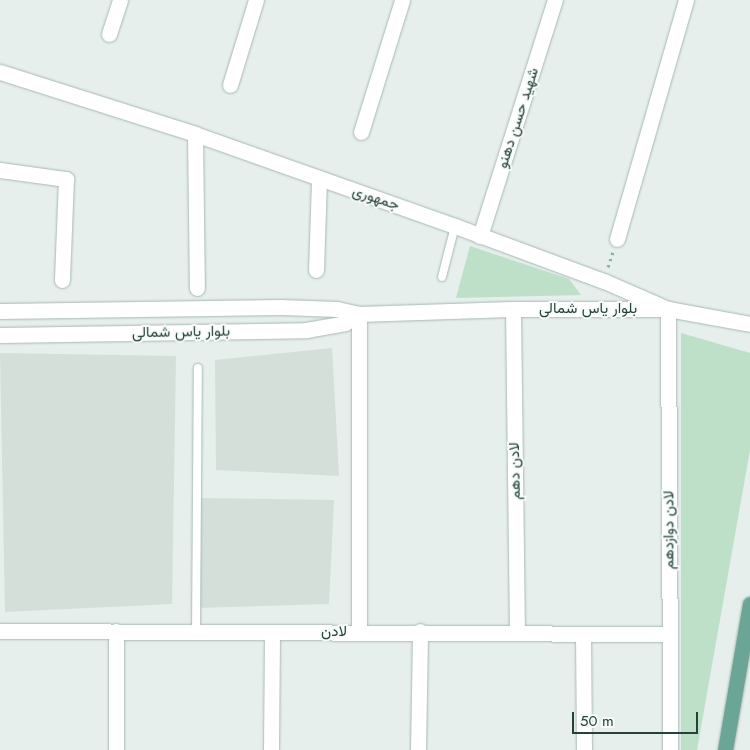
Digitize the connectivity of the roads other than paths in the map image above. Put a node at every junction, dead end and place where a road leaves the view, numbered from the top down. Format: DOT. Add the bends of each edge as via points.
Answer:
graph roads {
  1 [pos="120,0"];
  2 [pos="256,0"];
  3 [pos="402,0"];
  4 [pos="555,0"];
  5 [pos="686,0"];
  6 [pos="110,34"];
  7 [pos="0,72"];
  8 [pos="230,85"];
  9 [pos="361,132"];
  10 [pos="195,134"];
  11 [pos="0,170"];
  12 [pos="320,178"];
  13 [pos="455,226"];
  14 [pos="480,236"];
  15 [pos="616,239"];
  16 [pos="316,270"];
  17 [pos="442,278"];
  18 [pos="62,280"];
  19 [pos="197,288"];
  20 [pos="513,308"];
  21 [pos="668,309"];
  22 [pos="0,311"];
  23 [pos="359,314"];
  24 [pos="750,324"];
  25 [pos="0,335"];
  26 [pos="198,368"];
  27 [pos="750,604"];
  28 [pos="0,631"];
  29 [pos="116,632"];
  30 [pos="196,632"];
  31 [pos="272,632"];
  32 [pos="360,632"];
  33 [pos="420,632"];
  34 [pos="517,633"];
  35 [pos="583,634"];
  36 [pos="669,634"];
  37 [pos="116,750"];
  38 [pos="271,750"];
  39 [pos="418,750"];
  40 [pos="584,750"];
  41 [pos="670,750"];
  42 [pos="725,750"];
  1 -- 6 [label="street"];
  2 -- 8 [label="street"];
  3 -- 9 [label="street"];
  4 -- 14 [label="street, شهید حسن دهنو"];
  5 -- 15 [label="street"];
  7 -- 10 [label="street, جمهوری"];
  10 -- 12 [label="street, جمهوری"];
  10 -- 19 [label="street"];
  11 -- 18 [label="street" via="66,179"];
  12 -- 13 [label="street, جمهوری"];
  12 -- 16 [label="street"];
  13 -- 14 [label="street, جمهوری"];
  13 -- 17 [label="lane"];
  14 -- 21 [label="street, جمهوری" via="604,281"];
  20 -- 21 [label="street, بلوار یاس شمالی"];
  20 -- 23 [label="street, بلوار یاس شمالی"];
  20 -- 34 [label="street, لادن دهم"];
  21 -- 24 [label="street, جمهوری"];
  21 -- 36 [label="street, لادن دوازدهم"];
  22 -- 23 [label="street, بلوار یاس شمالی" via="290,307"];
  23 -- 25 [label="street, بلوار یاس شمالی" via="346,323 306,330"];
  23 -- 32 [label="street"];
  26 -- 30 [label="lane"];
  27 -- 42 [label="main road"];
  28 -- 29 [label="street, لادن"];
  29 -- 30 [label="street, لادن"];
  29 -- 37 [label="street"];
  30 -- 31 [label="street, لادن"];
  31 -- 32 [label="street, لادن"];
  31 -- 38 [label="street"];
  32 -- 33 [label="street, لادن"];
  33 -- 34 [label="street, لادن"];
  33 -- 39 [label="street"];
  34 -- 35 [label="street, لادن"];
  35 -- 36 [label="street, لادن"];
  35 -- 40 [label="street"];
  36 -- 41 [label="street, لادن دوازدهم"];
}
